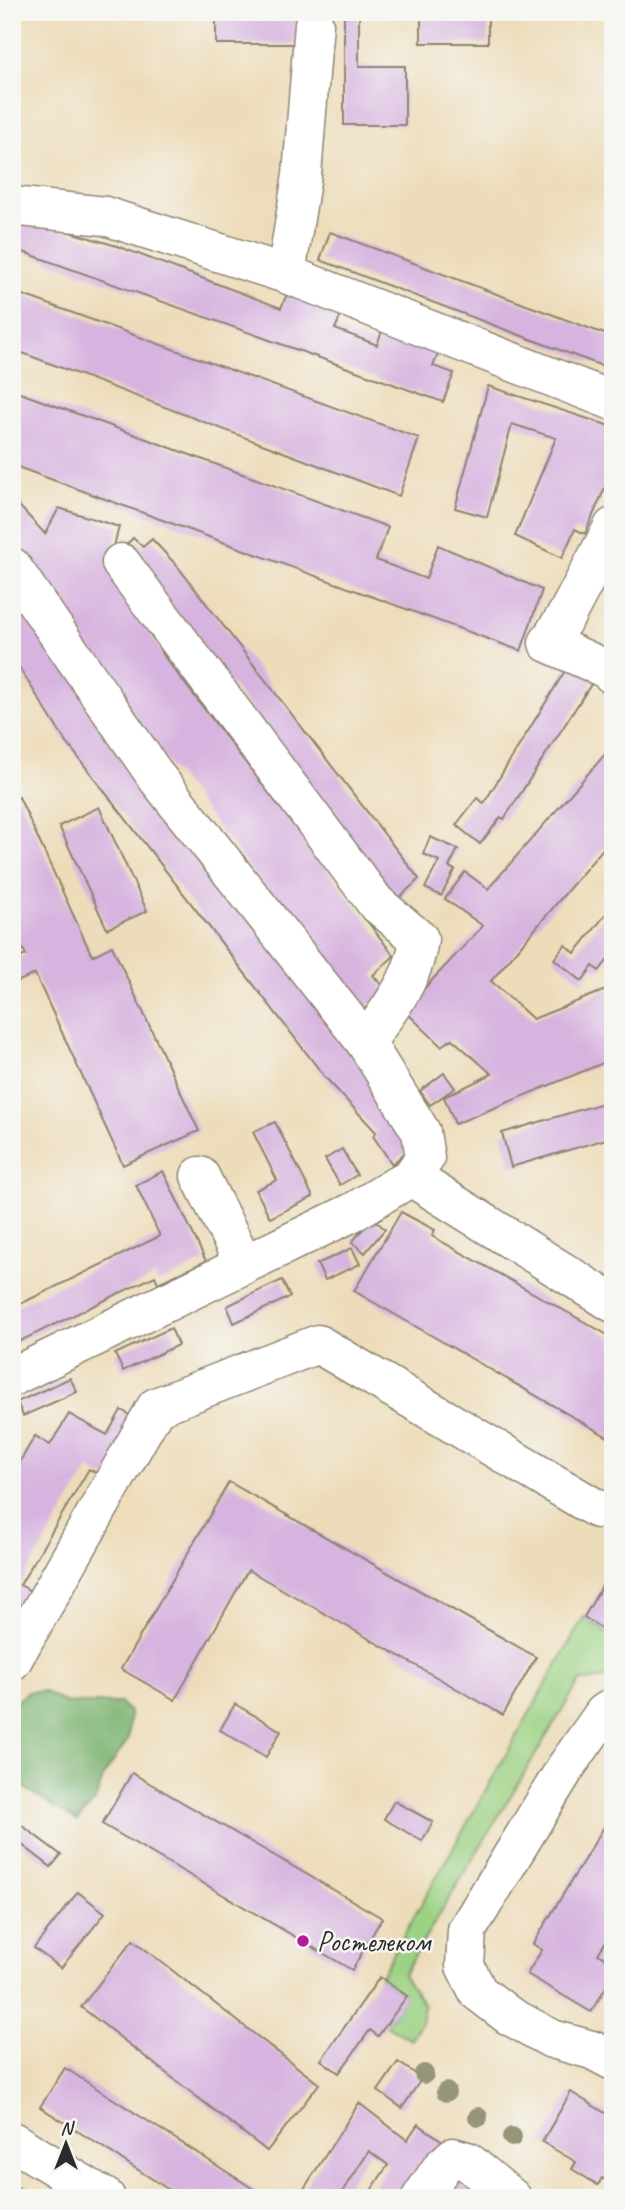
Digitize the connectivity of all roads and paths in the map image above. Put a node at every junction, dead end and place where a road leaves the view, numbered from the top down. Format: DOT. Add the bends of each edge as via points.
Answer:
graph roads {
  1 [pos="314,24"];
  2 [pos="12,206"];
  3 [pos="286,274"];
  4 [pos="613,401"];
  5 [pos="613,527"];
  6 [pos="121,563"];
  7 [pos="12,567"];
  8 [pos="613,675"];
  9 [pos="366,1043"];
  10 [pos="200,1176"];
  11 [pos="411,1177"];
  12 [pos="244,1264"];
  13 [pos="613,1303"];
  14 [pos="12,1377"];
  15 [pos="597,1509"];
  16 [pos="12,1661"];
  17 [pos="613,1707"];
  18 [pos="613,2061"];
  19 [pos="12,2141"];
  20 [pos="106,2198"];
  21 [pos="421,2198"];
  22 [pos="512,2198"];
  1 -- 3 [label="lane" via="302,175"];
  2 -- 3 [label="lane" via="105,216"];
  3 -- 4 [label="lane"];
  5 -- 8 [label="lane" via="548,643"];
  6 -- 9 [label="lane" via="376,903 419,939 416,962 404,990"];
  7 -- 9 [label="lane" via="158,778"];
  9 -- 11 [label="lane" via="421,1132 425,1158"];
  10 -- 12 [label="lane"];
  11 -- 12 [label="lane" via="355,1211"];
  11 -- 13 [label="lane"];
  12 -- 14 [label="lane"];
  15 -- 16 [label="lane" via="318,1344 156,1407"];
  17 -- 18 [label="lane" via="566,1767 467,1930 465,1966 478,1992 508,2015 552,2039"];
  19 -- 20 [label="lane"];
  21 -- 22 [label="lane" via="453,2157 467,2161"];
}
